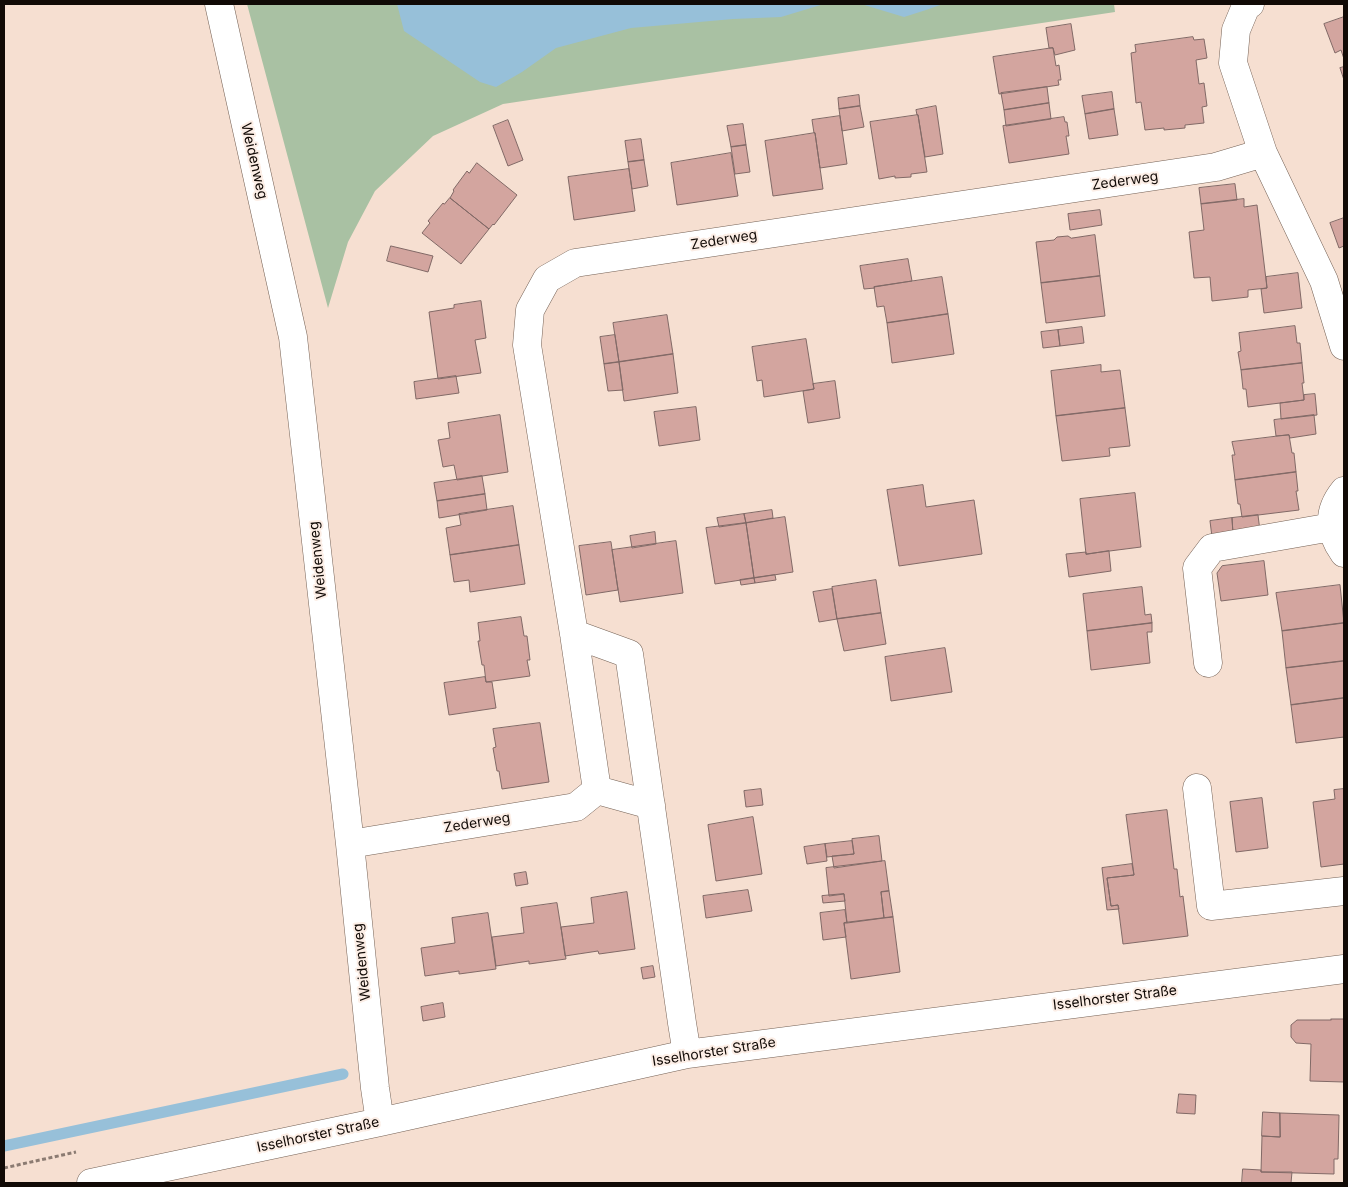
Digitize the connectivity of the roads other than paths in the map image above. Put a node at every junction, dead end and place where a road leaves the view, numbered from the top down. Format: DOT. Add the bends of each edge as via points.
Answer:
graph roads {
  1 [pos="219,4"];
  2 [pos="1250,4"];
  3 [pos="1263,153"];
  4 [pos="1344,346"];
  5 [pos="1344,492"];
  6 [pos="1332,528"];
  7 [pos="1344,553"];
  8 [pos="574,634"];
  9 [pos="1208,663"];
  10 [pos="1197,788"];
  11 [pos="597,790"];
  12 [pos="651,805"];
  13 [pos="350,844"];
  14 [pos="1344,891"];
  15 [pos="1344,969"];
  16 [pos="688,1054"];
  17 [pos="380,1122"];
  18 [pos="91,1183"];
  1 -- 13 [label="street, Weidenweg" via="293,337"];
  2 -- 3 [label="street" via="1246,6 1236,30 1233,63"];
  3 -- 4 [label="street" via="1324,281"];
  3 -- 8 [label="street, Zederweg" via="1216,167 575,263 547,280 530,310 527,346"];
  5 -- 6 [label="street" via="1332,513"];
  6 -- 7 [label="street"];
  6 -- 9 [label="street" via="1212,548 1197,568"];
  8 -- 11 [label="street, Zederweg"];
  8 -- 12 [label="street" via="629,654"];
  10 -- 14 [label="street" via="1211,906"];
  11 -- 12 [label="street"];
  11 -- 13 [label="street, Zederweg" via="576,807"];
  12 -- 16 [label="street"];
  13 -- 17 [label="street, Weidenweg"];
  15 -- 16 [label="street, Isselhorster Straße"];
  16 -- 17 [label="street, Isselhorster Straße"];
  17 -- 18 [label="street, Isselhorster Straße"];
}
